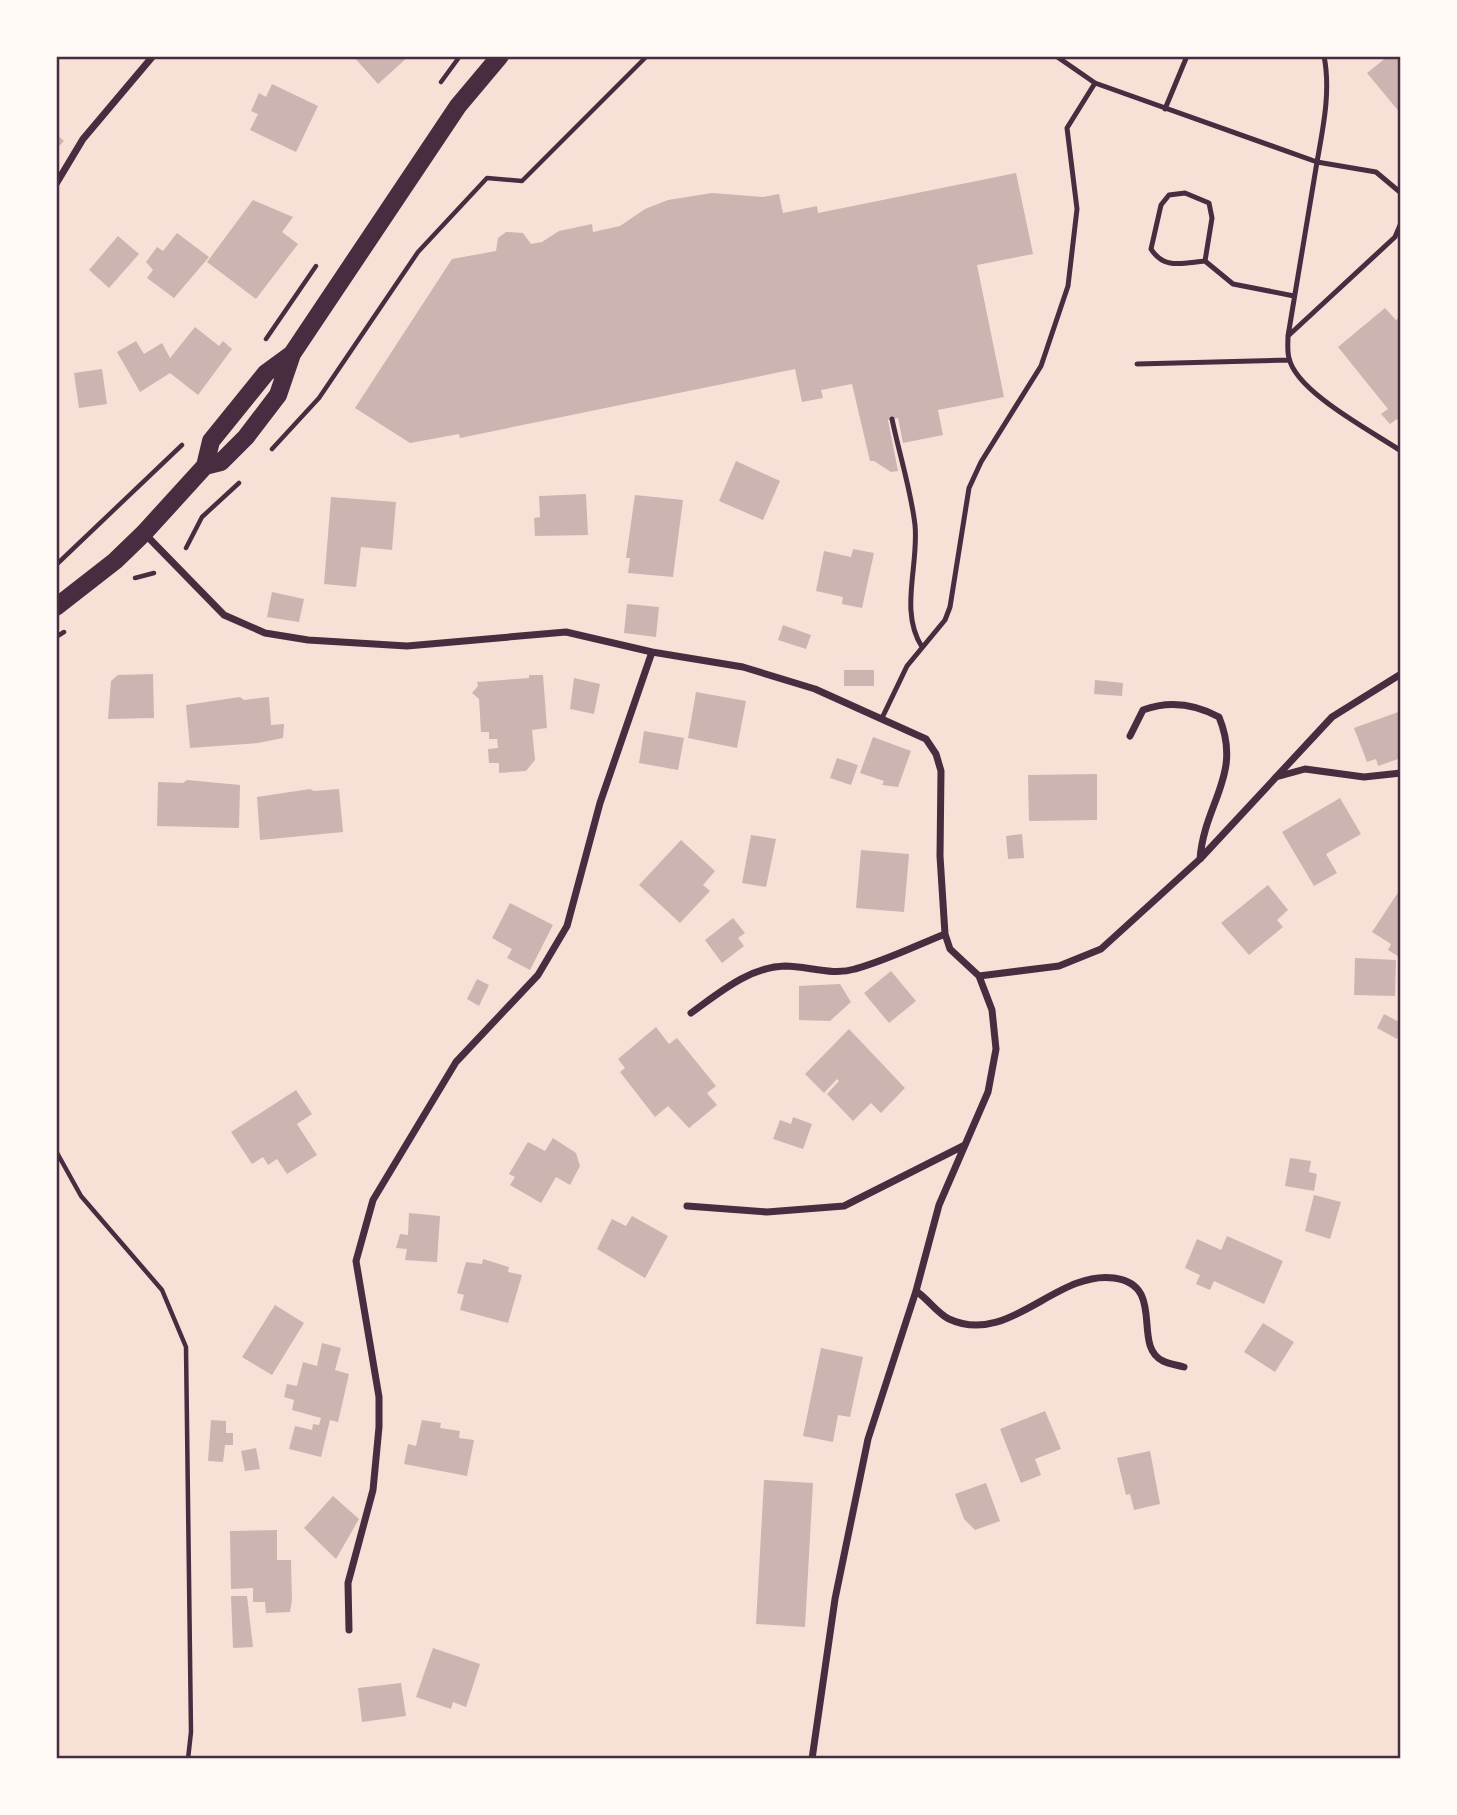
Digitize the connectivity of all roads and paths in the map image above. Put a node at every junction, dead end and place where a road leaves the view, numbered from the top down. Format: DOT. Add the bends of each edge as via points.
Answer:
graph roads {
  1 [pos="153,56"];
  2 [pos="460,56"];
  3 [pos="500,56"];
  4 [pos="647,56"];
  5 [pos="1056,56"];
  6 [pos="1187,56"];
  7 [pos="1324,56"];
  8 [pos="1095,83"];
  9 [pos="437,89"];
  10 [pos="1165,109"];
  11 [pos="1317,162"];
  12 [pos="56,184"];
  13 [pos="1401,194"];
  14 [pos="1401,223"];
  15 [pos="321,260"];
  16 [pos="1205,261"];
  17 [pos="1294,296"];
  18 [pos="1288,336"];
  19 [pos="258,349"];
  20 [pos="292,354"];
  21 [pos="1289,360"];
  22 [pos="1137,364"];
  23 [pos="892,419"];
  24 [pos="185,441"];
  25 [pos="1401,451"];
  26 [pos="268,453"];
  27 [pos="205,466"];
  28 [pos="243,480"];
  29 [pos="144,533"];
  30 [pos="56,565"];
  31 [pos="178,565"];
  32 [pos="56,607"];
  33 [pos="922,647"];
  34 [pos="652,652"];
  35 [pos="1401,674"];
  36 [pos="882,718"];
  37 [pos="1130,736"];
  38 [pos="1401,773"];
  39 [pos="1269,782"];
  40 [pos="1200,859"];
  41 [pos="945,934"];
  42 [pos="979,976"];
  43 [pos="691,1013"];
  44 [pos="965,1144"];
  45 [pos="56,1151"];
  46 [pos="687,1206"];
  47 [pos="916,1291"];
  48 [pos="1184,1367"];
  49 [pos="349,1630"];
  50 [pos="188,1759"];
  51 [pos="812,1759"];
  1 -- 12 [label="street" via="83,139"];
  2 -- 9 [label="path"];
  3 -- 20 [label="main road" via="458,106"];
  4 -- 26 [label="path" via="522,181 486,178 418,252 319,398"];
  5 -- 8 [label="lane"];
  6 -- 10 [label="lane"];
  7 -- 11 [label="lane" via="1325,114"];
  8 -- 10 [label="lane"];
  8 -- 33 [label="lane" via="1068,128 1077,209 1068,286 1041,366 969,488 950,607"];
  10 -- 11 [label="lane"];
  11 -- 13 [label="lane" via="1376,172"];
  11 -- 17 [label="lane"];
  14 -- 18 [label="lane" via="1395,237"];
  15 -- 19 [label="path"];
  16 -- 16 [label="lane" via="1167,265 1158,260 1152,249 1161,205 1169,195 1185,193 1209,203 1212,218"];
  16 -- 17 [label="lane" via="1233,284"];
  17 -- 18 [label="lane"];
  18 -- 21 [label="lane"];
  20 -- 27 [label="main road" via="265,373 211,441"];
  20 -- 27 [label="main road" via="278,395 254,427 221,462"];
  21 -- 22 [label="lane"];
  21 -- 25 [label="lane" via="1318,395"];
  23 -- 33 [label="lane" via="915,526 911,616 912,631"];
  24 -- 30 [label="path"];
  27 -- 29 [label="main road"];
  28 -- 31 [label="path" via="202,517"];
  29 -- 31 [label="street"];
  29 -- 32 [label="main road"];
  31 -- 34 [label="street" via="224,615 265,634 407,646 566,632"];
  33 -- 36 [label="lane" via="907,666"];
  34 -- 36 [label="street" via="743,667 814,689"];
  34 -- 49 [label="street" via="600,803 567,926 538,975 456,1062 373,1200 356,1261 379,1397 379,1427 373,1490 348,1583"];
  35 -- 39 [label="street" via="1332,717"];
  36 -- 41 [label="street" via="926,739 941,771"];
  37 -- 40 [label="street" via="1143,710 1158,704 1198,706 1219,717 1229,762"];
  38 -- 39 [label="street" via="1364,777 1305,769 1280,774"];
  39 -- 40 [label="street"];
  40 -- 42 [label="street" via="1101,949 1059,966"];
  41 -- 42 [label="street" via="950,949"];
  41 -- 43 [label="street" via="853,970 762,969"];
  42 -- 44 [label="street" via="992,1010 996,1049 988,1092"];
  44 -- 46 [label="street" via="844,1206 767,1212"];
  44 -- 47 [label="street" via="939,1205"];
  45 -- 50 [label="path" via="81,1196 162,1290 186,1347"];
  47 -- 48 [label="street" via="948,1318 977,1326 1017,1315 1087,1279 1116,1278 1139,1291 1145,1302 1149,1347 1161,1361"];
  47 -- 51 [label="street" via="868,1440 835,1599"];
}
